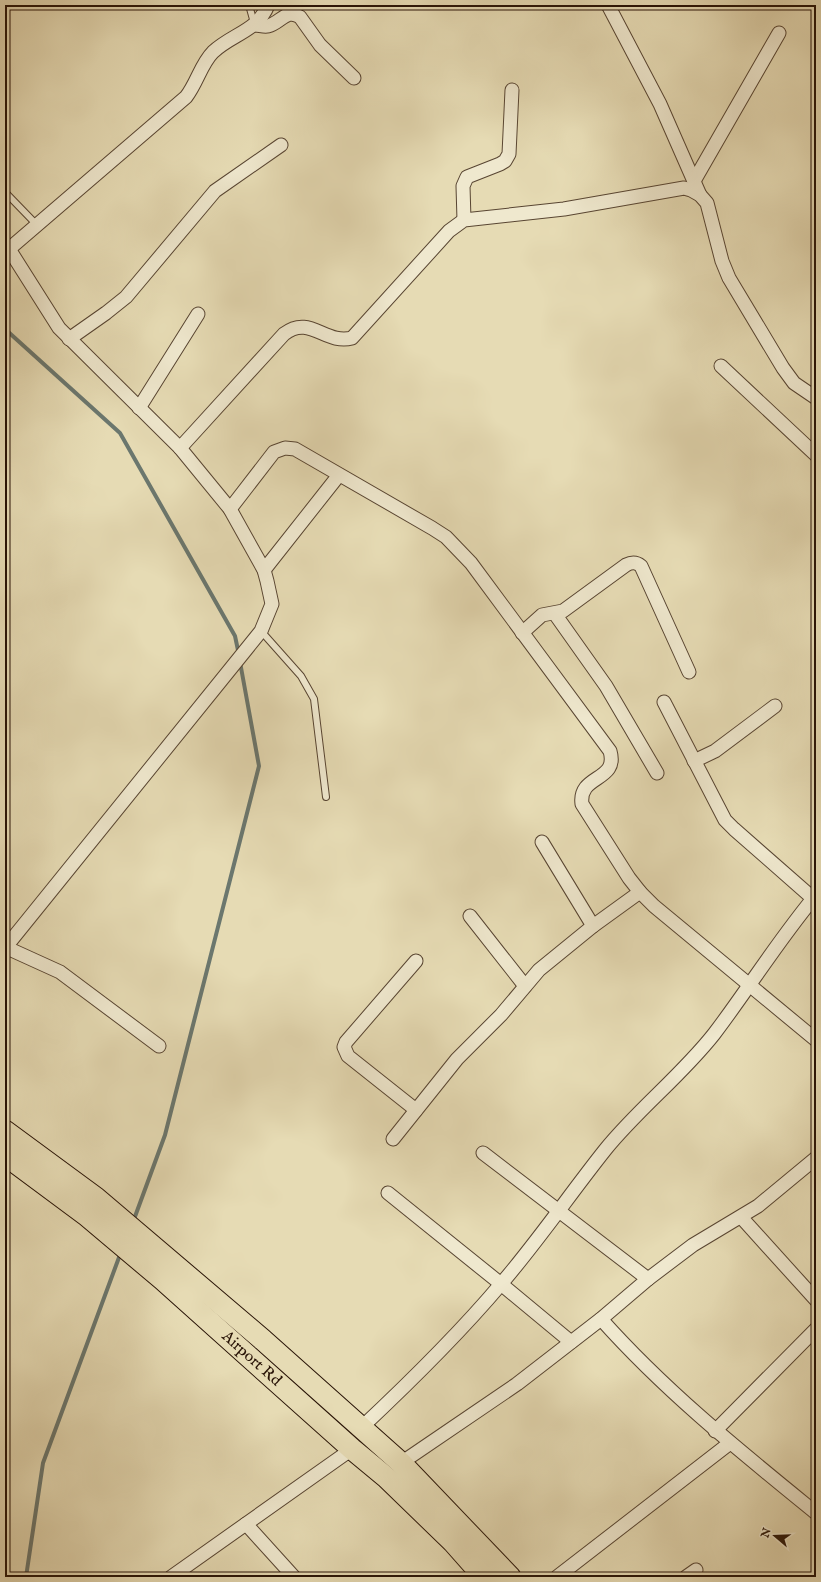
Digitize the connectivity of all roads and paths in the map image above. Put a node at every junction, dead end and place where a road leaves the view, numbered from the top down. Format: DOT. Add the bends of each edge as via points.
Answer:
graph roads {
  1 [pos="249,5"];
  2 [pos="268,5"];
  3 [pos="608,5"];
  4 [pos="255,25"];
  5 [pos="779,33"];
  6 [pos="354,78"];
  7 [pos="512,90"];
  8 [pos="281,146"];
  9 [pos="694,181"];
  10 [pos="5,192"];
  11 [pos="700,195"];
  12 [pos="464,220"];
  13 [pos="37,225"];
  14 [pos="7,248"];
  15 [pos="198,314"];
  16 [pos="69,339"];
  17 [pos="721,366"];
  18 [pos="816,398"];
  19 [pos="139,408"];
  20 [pos="180,448"];
  21 [pos="816,455"];
  22 [pos="339,475"];
  23 [pos="230,509"];
  24 [pos="264,570"];
  25 [pos="555,614"];
  26 [pos="261,631"];
  27 [pos="522,633"];
  28 [pos="689,672"];
  29 [pos="664,702"];
  30 [pos="774,706"];
  31 [pos="694,761"];
  32 [pos="657,773"];
  33 [pos="326,797"];
  34 [pos="542,842"];
  35 [pos="640,892"];
  36 [pos="815,898"];
  37 [pos="470,916"];
  38 [pos="593,926"];
  39 [pos="5,948"];
  40 [pos="416,961"];
  41 [pos="750,984"];
  42 [pos="525,986"];
  43 [pos="816,1040"];
  44 [pos="159,1046"];
  45 [pos="416,1110"];
  46 [pos="5,1131"];
  47 [pos="393,1139"];
  48 [pos="483,1153"];
  49 [pos="5,1156"];
  50 [pos="816,1158"];
  51 [pos="388,1193"];
  52 [pos="91,1206"];
  53 [pos="559,1212"];
  54 [pos="741,1217"];
  55 [pos="169,1273"];
  56 [pos="648,1279"];
  57 [pos="501,1284"];
  58 [pos="816,1300"];
  59 [pos="601,1319"];
  60 [pos="816,1329"];
  61 [pos="570,1342"];
  62 [pos="361,1428"];
  63 [pos="715,1431"];
  64 [pos="730,1444"];
  65 [pos="352,1449"];
  66 [pos="401,1464"];
  67 [pos="816,1513"];
  68 [pos="246,1524"];
  69 [pos="171,1577"];
  70 [pos="294,1577"];
  71 [pos="484,1577"];
  72 [pos="510,1577"];
  73 [pos="557,1577"];
  1 -- 4 [label="lane"];
  2 -- 4 [label="street"];
  3 -- 9 [label="street" via="660,104"];
  4 -- 6 [label="street" via="270,26 286,14 296,14 320,45"];
  4 -- 13 [label="street" via="212,53 186,97"];
  5 -- 9 [label="street"];
  7 -- 12 [label="street" via="509,154 500,164 467,177 464,186"];
  8 -- 16 [label="street" via="215,191 126,297"];
  9 -- 11 [label="street"];
  10 -- 13 [label="lane"];
  11 -- 12 [label="street" via="684,188 672,189 564,209"];
  11 -- 18 [label="street" via="707,203 722,261 737,292 794,383"];
  12 -- 20 [label="street" via="449,231 352,338 335,339 306,326 292,328 284,334"];
  13 -- 14 [label="street"];
  14 -- 16 [label="street" via="59,328"];
  15 -- 19 [label="street"];
  16 -- 19 [label="street"];
  17 -- 21 [label="street"];
  19 -- 20 [label="street"];
  20 -- 23 [label="street"];
  22 -- 23 [label="street" via="295,449 278,449"];
  22 -- 24 [label="street"];
  22 -- 27 [label="street" via="446,537 471,562"];
  23 -- 24 [label="street"];
  24 -- 26 [label="street" via="272,604"];
  25 -- 27 [label="street" via="542,615"];
  25 -- 28 [label="street" via="563,611 626,565 631,562 637,563 641,566"];
  25 -- 32 [label="street" via="606,686"];
  26 -- 33 [label="lane" via="301,676 314,698"];
  26 -- 39 [label="street"];
  27 -- 35 [label="street" via="610,751 611,766 585,787 582,792 582,804"];
  29 -- 31 [label="street"];
  30 -- 31 [label="street" via="715,751"];
  31 -- 36 [label="street" via="725,820"];
  34 -- 38 [label="street"];
  35 -- 38 [label="street"];
  35 -- 41 [label="street"];
  36 -- 41 [label="street" via="788,929"];
  37 -- 42 [label="street"];
  38 -- 42 [label="street" via="547,963"];
  39 -- 44 [label="street" via="60,972"];
  40 -- 45 [label="street" via="344,1047 348,1056"];
  41 -- 43 [label="street"];
  41 -- 53 [label="street" via="701,1049 618,1135"];
  42 -- 45 [label="street" via="501,1015 457,1059"];
  45 -- 47 [label="street"];
  46 -- 52 [label="main road"];
  48 -- 53 [label="street"];
  49 -- 52 [label="main road, Airport Rd"];
  50 -- 54 [label="street" via="776,1193"];
  51 -- 57 [label="street"];
  52 -- 55 [label="main road, Airport Rd"];
  53 -- 56 [label="street"];
  53 -- 57 [label="street"];
  54 -- 56 [label="street" via="693,1245"];
  54 -- 58 [label="street"];
  55 -- 62 [label="main road" via="264,1340"];
  55 -- 65 [label="main road, Airport Rd"];
  56 -- 59 [label="street"];
  57 -- 61 [label="street"];
  57 -- 62 [label="street" via="431,1362"];
  59 -- 61 [label="street"];
  59 -- 63 [label="street" via="638,1360"];
  60 -- 63 [label="street"];
  61 -- 66 [label="street" via="517,1384"];
  62 -- 66 [label="main road"];
  63 -- 64 [label="street"];
  64 -- 67 [label="street"];
  64 -- 73 [label="street"];
  65 -- 68 [label="street"];
  65 -- 71 [label="main road, Airport Rd" via="388,1478 453,1542"];
  66 -- 72 [label="main road"];
  68 -- 69 [label="street"];
  68 -- 70 [label="street"];
}
